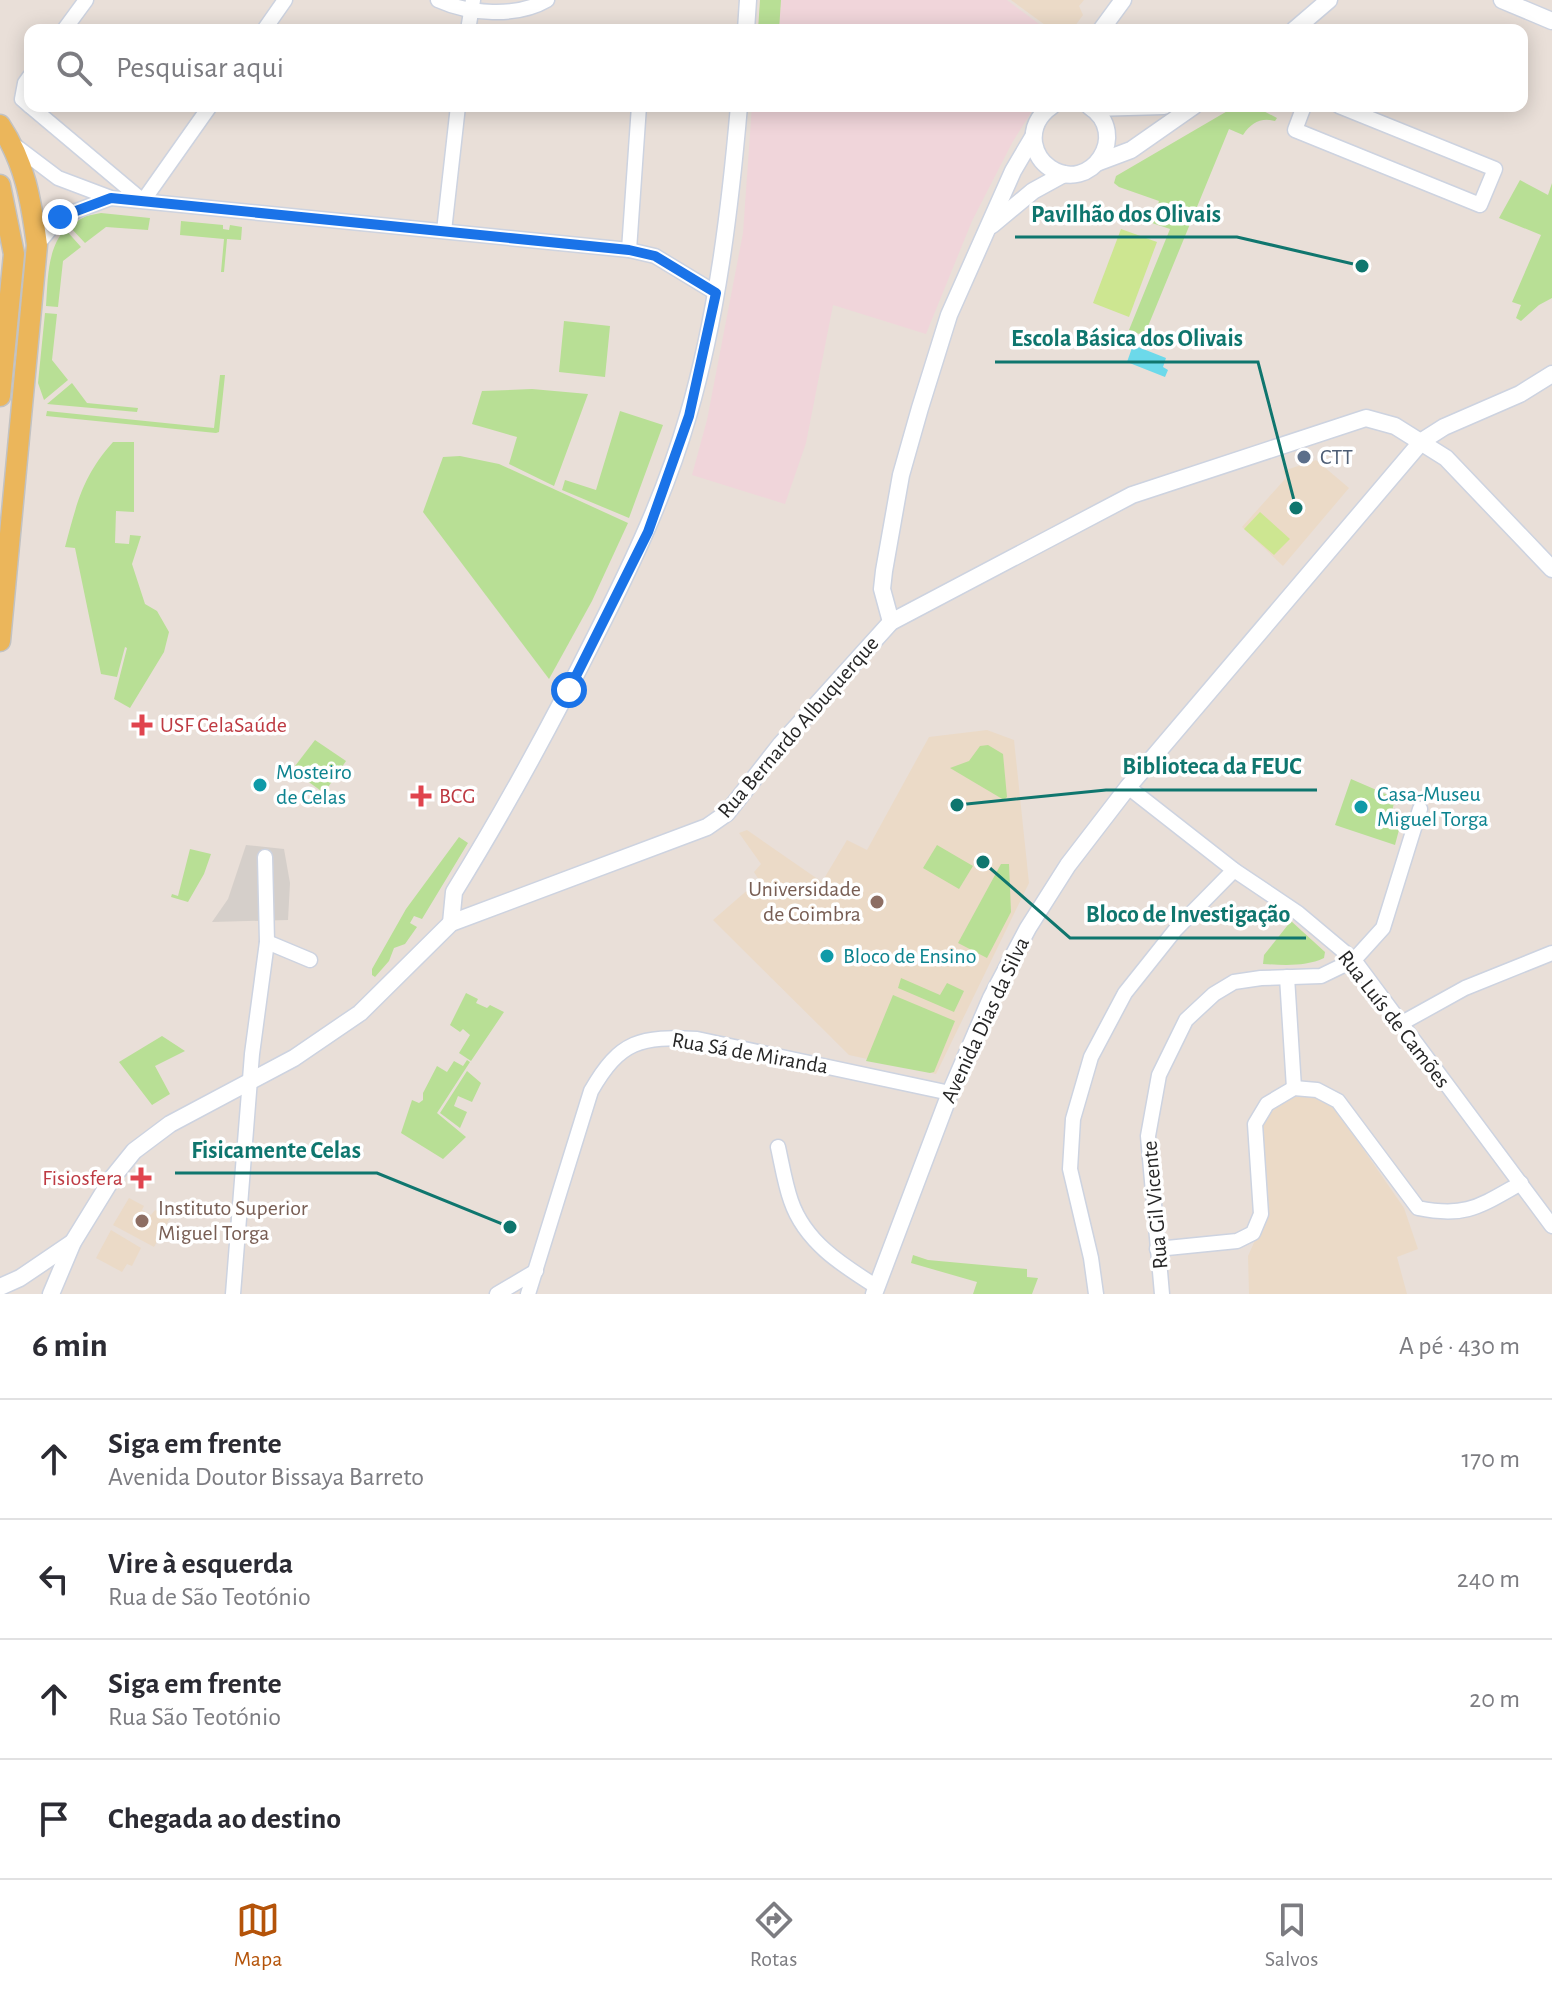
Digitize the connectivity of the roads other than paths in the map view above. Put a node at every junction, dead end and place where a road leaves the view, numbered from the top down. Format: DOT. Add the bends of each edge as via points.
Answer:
graph roads {
  1 [pos="86,0"];
  2 [pos="285,0"];
  3 [pos="438,0"];
  4 [pos="547,0"];
  5 [pos="748,0"];
  6 [pos="1123,0"];
  7 [pos="1329,0"];
  8 [pos="1502,0"];
  9 [pos="472,5"];
  10 [pos="1552,21"];
  11 [pos="68,24"];
  12 [pos="268,24"];
  13 [pos="746,24"];
  14 [pos="1105,24"];
  15 [pos="1301,24"];
  16 [pos="37,112"];
  17 [pos="206,112"];
  18 [pos="457,112"];
  19 [pos="639,112"];
  20 [pos="738,112"];
  21 [pos="1045,112"];
  22 [pos="1094,112"];
  23 [pos="1185,112"];
  24 [pos="1302,112"];
  25 [pos="1354,112"];
  26 [pos="0,125"];
  27 [pos="1033,137"];
  28 [pos="13,144"];
  29 [pos="1099,162"];
  30 [pos="1064,174"];
  31 [pos="0,185"];
  32 [pos="111,198"];
  33 [pos="143,201"];
  34 [pos="987,229"];
  35 [pos="444,231"];
  36 [pos="37,245"];
  37 [pos="629,250"];
  38 [pos="716,293"];
  39 [pos="1552,374"];
  40 [pos="0,396"];
  41 [pos="1422,441"];
  42 [pos="1552,569"];
  43 [pos="891,622"];
  44 [pos="0,641"];
  45 [pos="1128,787"];
  46 [pos="1420,809"];
  47 [pos="265,857"];
  48 [pos="1234,870"];
  49 [pos="451,923"];
  50 [pos="267,942"];
  51 [pos="1552,953"];
  52 [pos="310,960"];
  53 [pos="1354,960"];
  54 [pos="1287,977"];
  55 [pos="1400,1024"];
  56 [pos="250,1081"];
  57 [pos="1294,1088"];
  58 [pos="950,1093"];
  59 [pos="778,1147"];
  60 [pos="1521,1183"];
  61 [pos="1552,1226"];
  62 [pos="73,1242"];
  63 [pos="1157,1249"];
  64 [pos="536,1271"];
  65 [pos="0,1287"];
  66 [pos="876,1291"];
  67 [pos="51,1294"];
  68 [pos="233,1294"];
  69 [pos="247,1294"];
  70 [pos="497,1294"];
  71 [pos="528,1294"];
  72 [pos="1096,1294"];
  73 [pos="1162,1294"];
  1 -- 11 [label="street"];
  2 -- 12 [label="street"];
  3 -- 9 [label="street"];
  4 -- 9 [label="street" via="521,10"];
  5 -- 13 [label="street"];
  6 -- 14 [label="street"];
  7 -- 15 [label="street"];
  8 -- 10 [label="street"];
  16 -- 33 [label="street"];
  17 -- 33 [label="street"];
  18 -- 35 [label="street"];
  19 -- 37 [label="street"];
  20 -- 38 [label="street"];
  21 -- 27 [label="street"];
  22 -- 29 [label="street" via="1106,127"];
  23 -- 29 [label="street" via="1131,150"];
  24 -- 25 [label="street" via="1295,130 1480,205 1495,169"];
  26 -- 28 [label="main road"];
  27 -- 30 [label="street" via="1039,157"];
  27 -- 34 [label="street"];
  28 -- 32 [label="street" via="58,178"];
  28 -- 36 [label="main road" via="31,194"];
  29 -- 30 [label="street"];
  30 -- 34 [label="street" via="1033,191"];
  31 -- 40 [label="main road" via="14,254"];
  32 -- 33 [label="street"];
  32 -- 36 [label="street" via="60,217"];
  33 -- 35 [label="street"];
  34 -- 43 [label="street" via="949,315 901,475 882,589"];
  35 -- 37 [label="street"];
  36 -- 44 [label="main road"];
  37 -- 38 [label="street" via="655,256"];
  38 -- 49 [label="street" via="689,416 648,532 569,690 454,892"];
  39 -- 41 [label="street"];
  41 -- 42 [label="street, Rua Bernardo Albuquerque" via="1446,458"];
  41 -- 43 [label="street, Rua Bernardo Albuquerque" via="1366,418 1132,495"];
  41 -- 45 [label="street, Avenida Dias da Silva"];
  43 -- 49 [label="street, Rua Bernardo Albuquerque" via="727,813 707,827"];
  45 -- 48 [label="street, Rua Luís de Camões"];
  45 -- 58 [label="street, Avenida Dias da Silva" via="1028,928"];
  46 -- 53 [label="street" via="1383,928"];
  47 -- 50 [label="street"];
  48 -- 53 [label="street, Rua Luís de Camões"];
  48 -- 72 [label="street" via="1176,929 1125,993 1091,1057 1073,1119 1070,1169"];
  49 -- 56 [label="street, Rua Bernardo Albuquerque" via="360,1013"];
  50 -- 52 [label="street"];
  50 -- 56 [label="street"];
  51 -- 55 [label="street" via="1465,988"];
  53 -- 54 [label="street, Rua Gil Vicente" via="1321,976"];
  53 -- 55 [label="street, Rua Luís de Camões"];
  54 -- 57 [label="street"];
  54 -- 63 [label="street, Rua Gil Vicente" via="1234,982 1214,994 1186,1020 1159,1075 1148,1136"];
  55 -- 60 [label="street, Rua Luís de Camões"];
  56 -- 62 [label="street, Rua Bernardo Albuquerque" via="170,1124 134,1151"];
  56 -- 68 [label="street"];
  57 -- 60 [label="street" via="1317,1090 1338,1101 1418,1208 1444,1213 1477,1207"];
  57 -- 63 [label="street" via="1267,1104 1255,1124 1261,1214 1253,1233 1237,1241"];
  58 -- 64 [label="street, Rua Sá de Miranda" via="697,1039 640,1041 611,1062 591,1091"];
  58 -- 66 [label="street, Avenida Dias da Silva"];
  59 -- 66 [label="street" via="791,1203 811,1238"];
  60 -- 61 [label="street, Rua Luís de Camões"];
  62 -- 65 [label="street"];
  62 -- 67 [label="street, Rua Bernardo Albuquerque"];
  63 -- 73 [label="street, Rua Gil Vicente"];
  64 -- 70 [label="street"];
  64 -- 71 [label="street, Rua Sá de Miranda"];
  68 -- 69 [label="street"];
}
